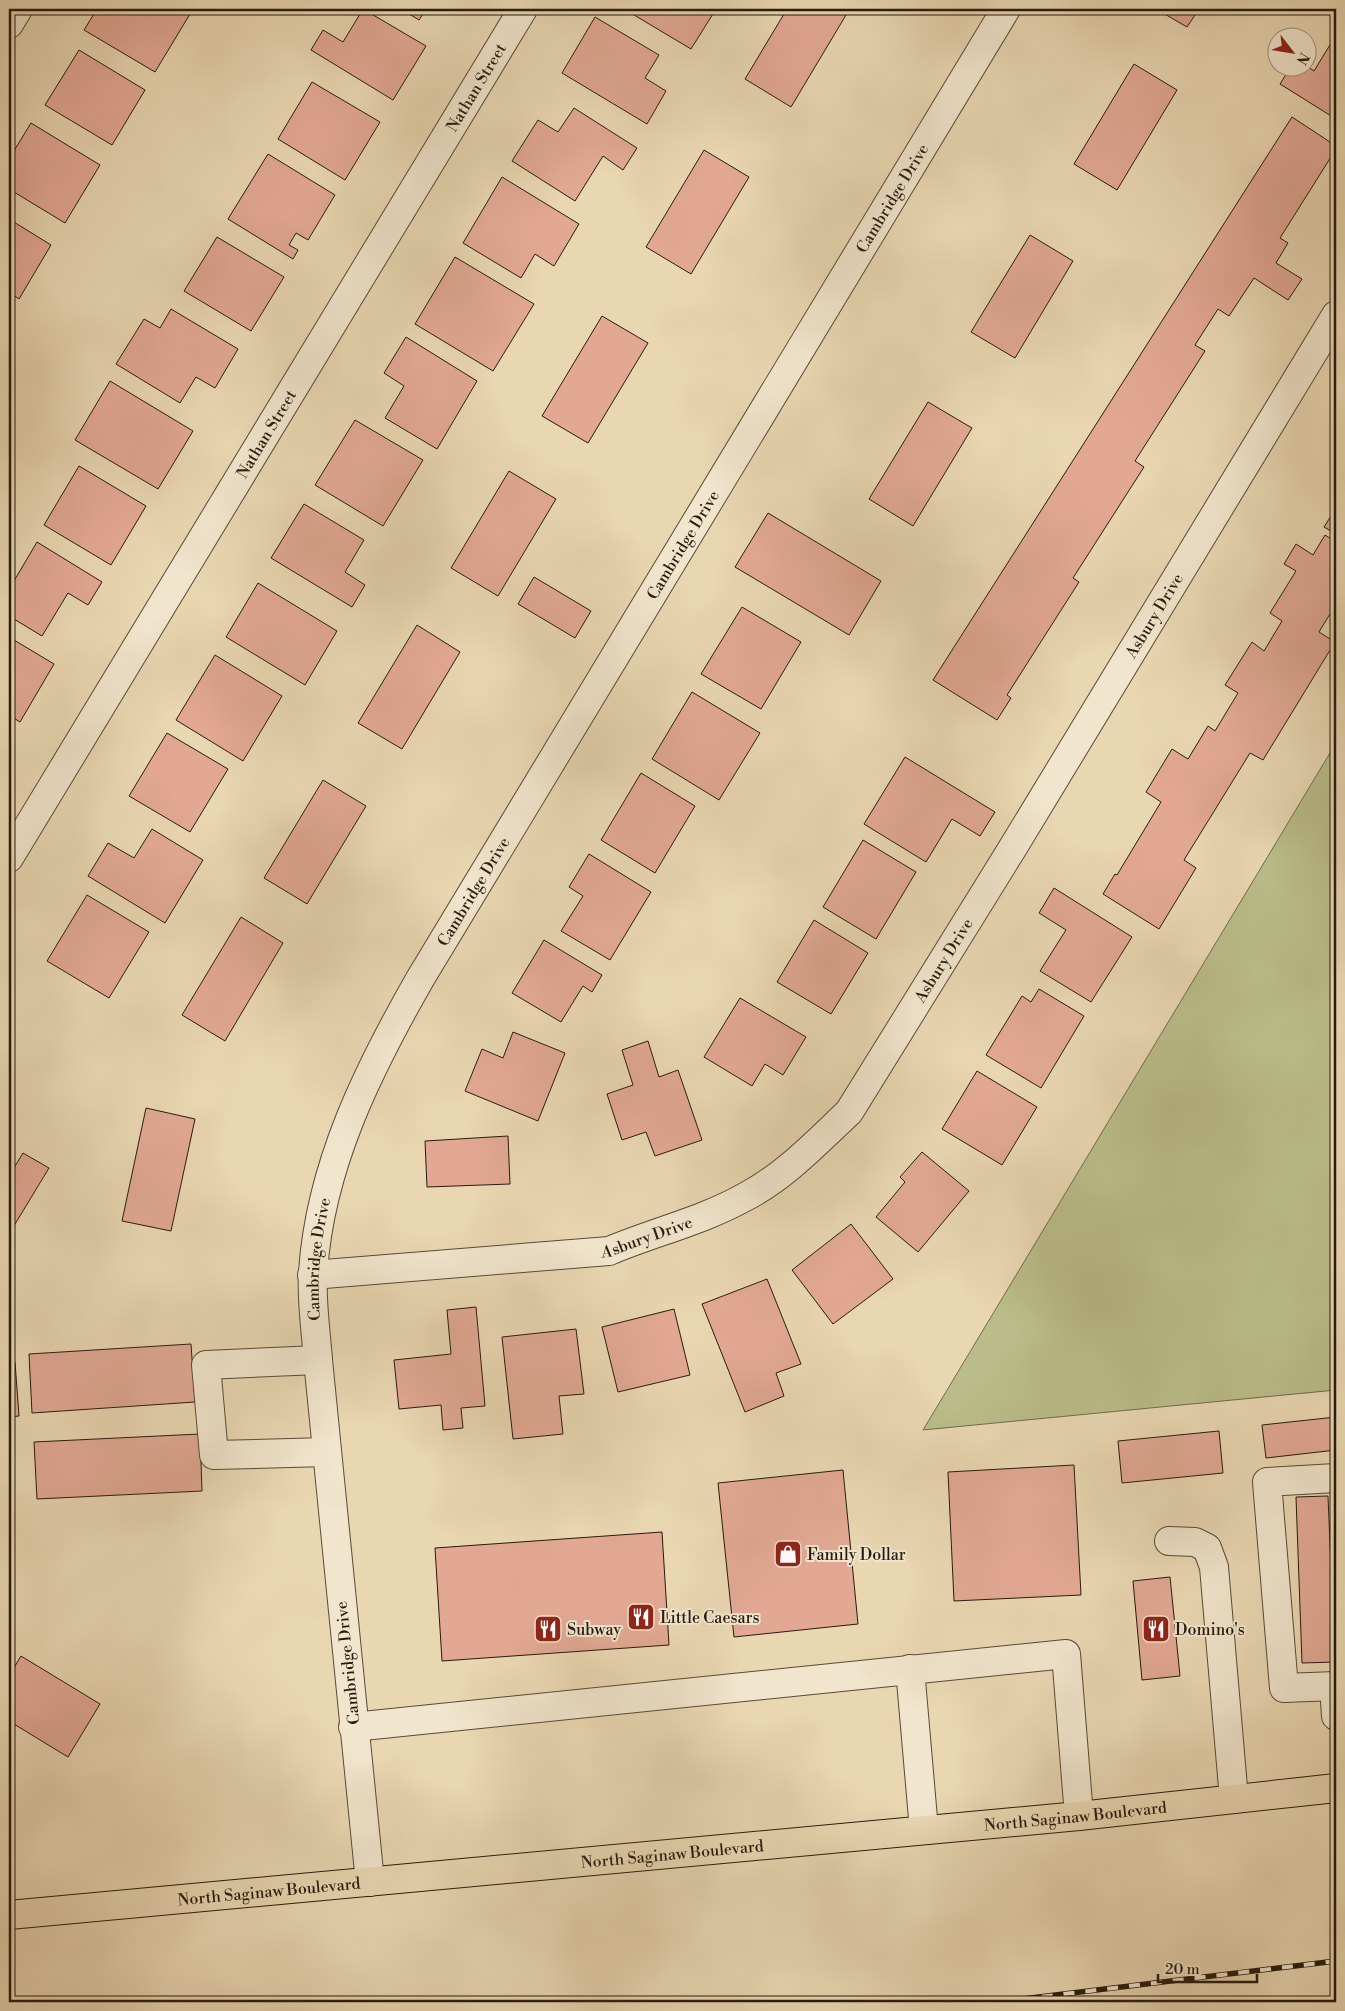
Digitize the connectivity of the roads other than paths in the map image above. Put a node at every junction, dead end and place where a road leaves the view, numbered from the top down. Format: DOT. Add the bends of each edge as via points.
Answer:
graph roads {
  1 [pos="18,9"];
  2 [pos="523,9"];
  3 [pos="1006,9"];
  4 [pos="9,24"];
  5 [pos="1336,315"];
  6 [pos="9,858"];
  7 [pos="312,1275"];
  8 [pos="318,1360"];
  9 [pos="327,1452"];
  10 [pos="1336,1478"];
  11 [pos="1169,1542"];
  12 [pos="910,1669"];
  13 [pos="1335,1686"];
  14 [pos="1336,1716"];
  15 [pos="354,1727"];
  16 [pos="1336,1788"];
  17 [pos="1234,1799"];
  18 [pos="1079,1816"];
  19 [pos="924,1830"];
  20 [pos="370,1882"];
  21 [pos="9,1915"];
  1 -- 4 [label="street"];
  2 -- 6 [label="street, Nathan Street"];
  3 -- 7 [label="street, Cambridge Drive" via="389,1032 350,1117 335,1161 316,1236"];
  5 -- 7 [label="street, Asbury Drive" via="849,1112 779,1174 746,1197 609,1251"];
  7 -- 8 [label="street, Cambridge Drive"];
  8 -- 9 [label="street, Cambridge Drive"];
  8 -- 9 [label="street" via="206,1366 214,1455"];
  9 -- 15 [label="street, Cambridge Drive"];
  10 -- 13 [label="street" via="1267,1482 1284,1688"];
  11 -- 17 [label="street" via="1195,1542 1207,1548 1214,1567"];
  12 -- 15 [label="street"];
  12 -- 18 [label="street" via="1066,1654"];
  12 -- 19 [label="street"];
  13 -- 14 [label="street"];
  15 -- 20 [label="street, Cambridge Drive"];
  16 -- 17 [label="main road, North Saginaw Boulevard"];
  17 -- 18 [label="main road, North Saginaw Boulevard"];
  18 -- 19 [label="main road, North Saginaw Boulevard"];
  19 -- 20 [label="main road, North Saginaw Boulevard"];
  20 -- 21 [label="main road, North Saginaw Boulevard"];
}
